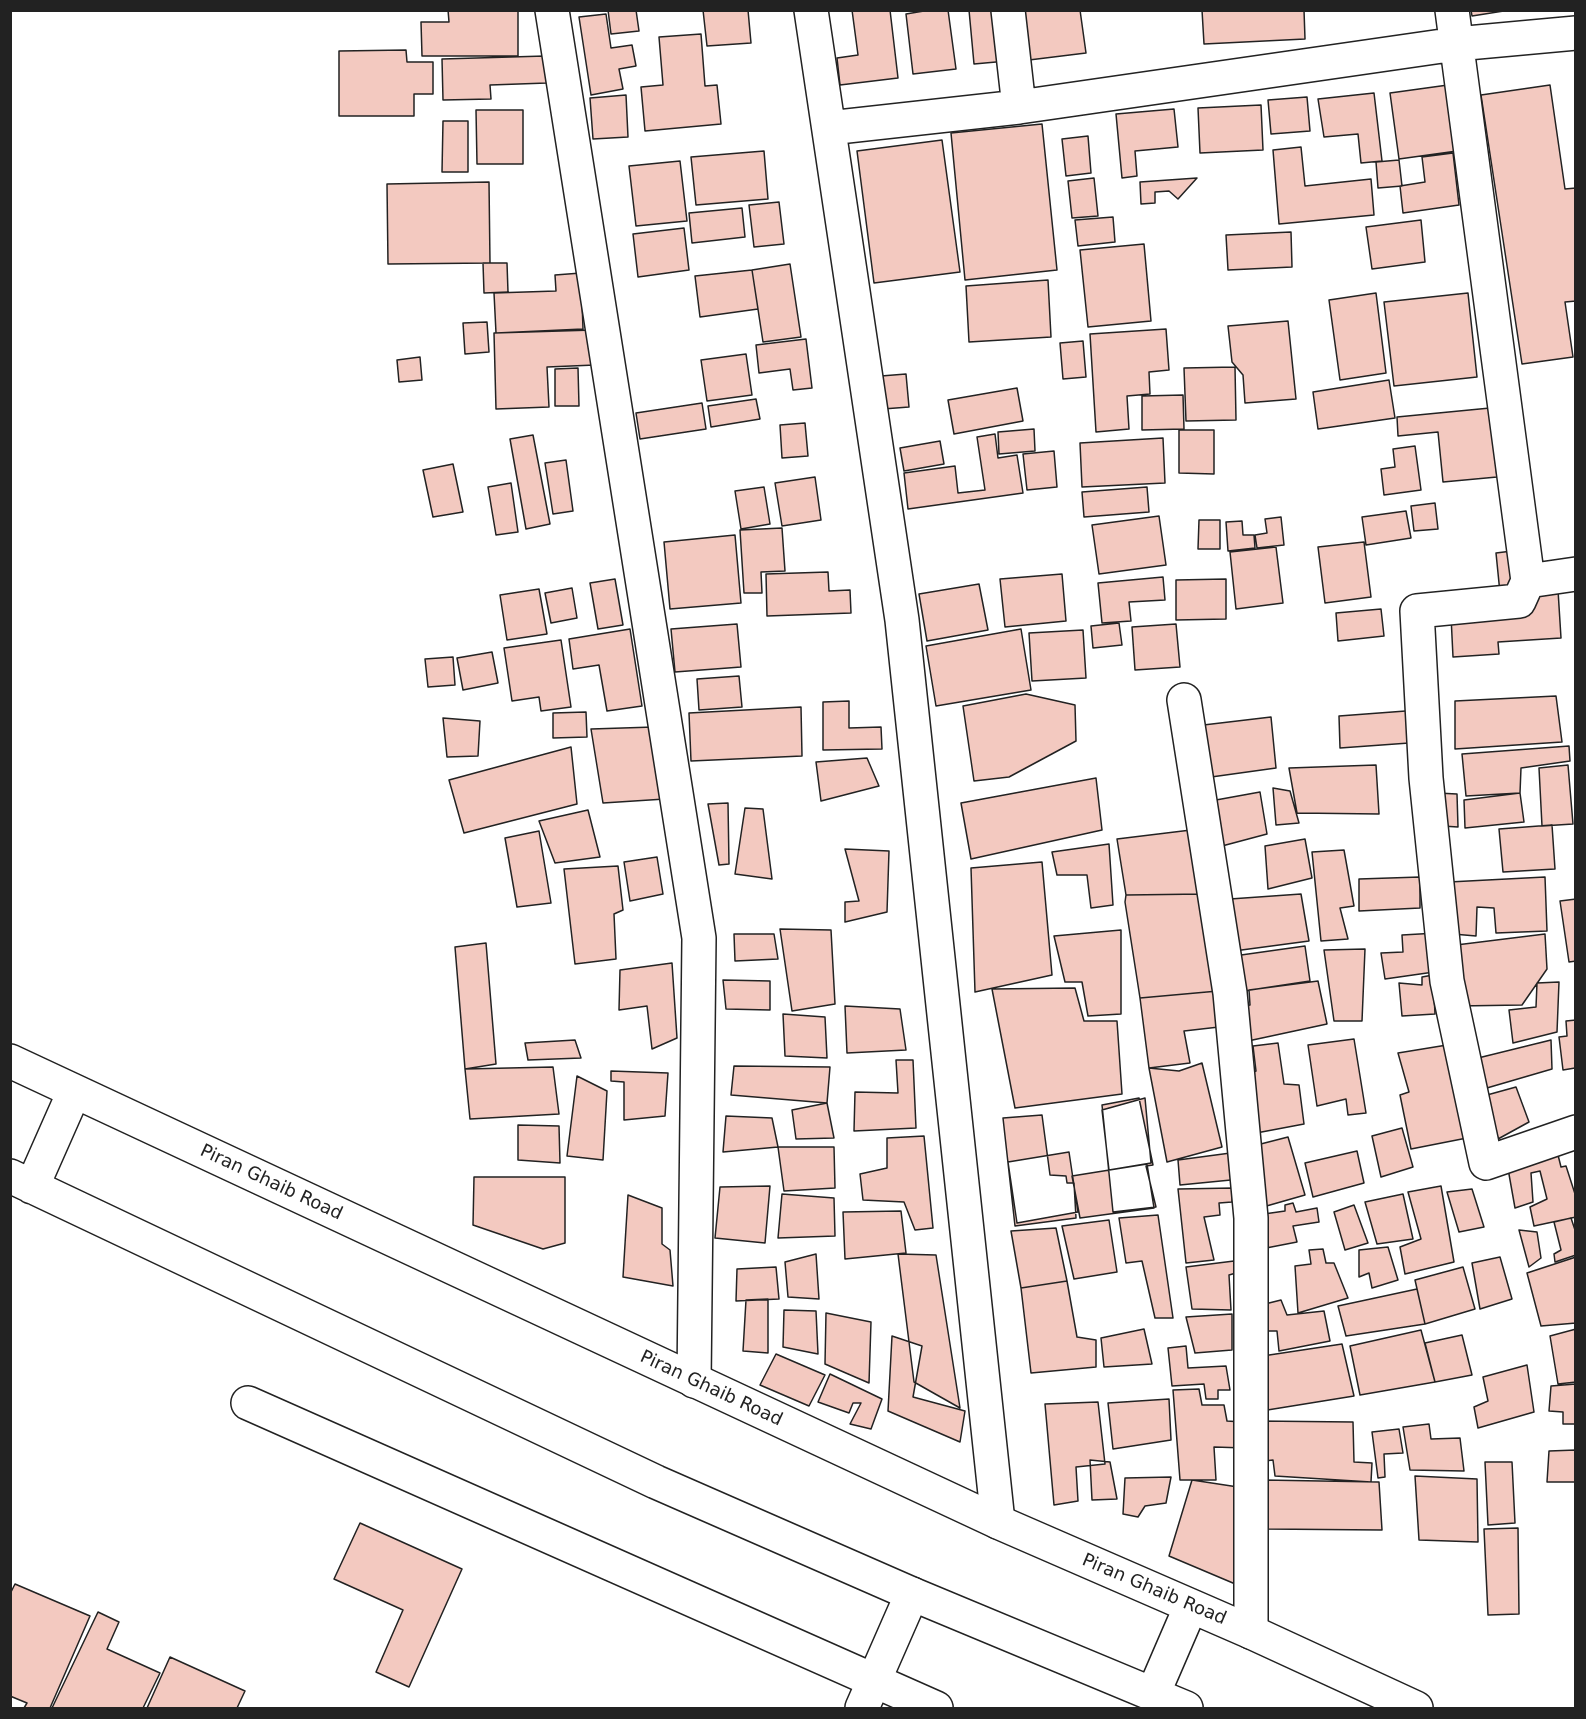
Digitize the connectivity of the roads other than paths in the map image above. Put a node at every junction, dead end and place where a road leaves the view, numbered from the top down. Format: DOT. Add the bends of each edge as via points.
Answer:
graph roads {
  1 [pos="552,10"];
  2 [pos="811,10"];
  3 [pos="1008,10"];
  4 [pos="1452,10"];
  5 [pos="1575,33"];
  6 [pos="1456,44"];
  7 [pos="1019,107"];
  8 [pos="829,128"];
  9 [pos="1575,574"];
  10 [pos="1528,580"];
  11 [pos="1184,700"];
  12 [pos="10,1061"];
  13 [pos="74,1092"];
  14 [pos="1575,1132"];
  15 [pos="21,1182"];
  16 [pos="694,1381"];
  17 [pos="248,1403"];
  18 [pos="998,1522"];
  19 [pos="912,1594"];
  20 [pos="1191,1606"];
  21 [pos="1251,1632"];
  22 [pos="868,1694"];
  23 [pos="1153,1694"];
  24 [pos="936,1708"];
  25 [pos="1186,1708"];
  26 [pos="1416,1708"];
  1 -- 16 [label="street" via="699,938"];
  2 -- 8 [label="street"];
  3 -- 7 [label="street"];
  4 -- 6 [label="street"];
  5 -- 6 [label="street"];
  6 -- 7 [label="street"];
  6 -- 10 [label="street"];
  7 -- 8 [label="street"];
  8 -- 18 [label="street" via="902,620"];
  9 -- 10 [label="street"];
  10 -- 14 [label="street" via="1519,601 1417,611 1426,778 1447,981 1486,1163"];
  11 -- 21 [label="street" via="1230,993 1251,1218"];
  12 -- 13 [label="street, Piran Ghaib Road"];
  13 -- 15 [label="street"];
  13 -- 16 [label="street, Piran Ghaib Road"];
  15 -- 19 [label="street" via="656,1482"];
  16 -- 18 [label="street, Piran Ghaib Road"];
  17 -- 22 [label="street"];
  18 -- 20 [label="street, Piran Ghaib Road"];
  19 -- 22 [label="street"];
  19 -- 23 [label="street"];
  20 -- 21 [label="street, Piran Ghaib Road"];
  20 -- 23 [label="street"];
  21 -- 26 [label="street, Piran Ghaib Road"];
  22 -- 24 [label="street"];
  23 -- 25 [label="street"];
}
